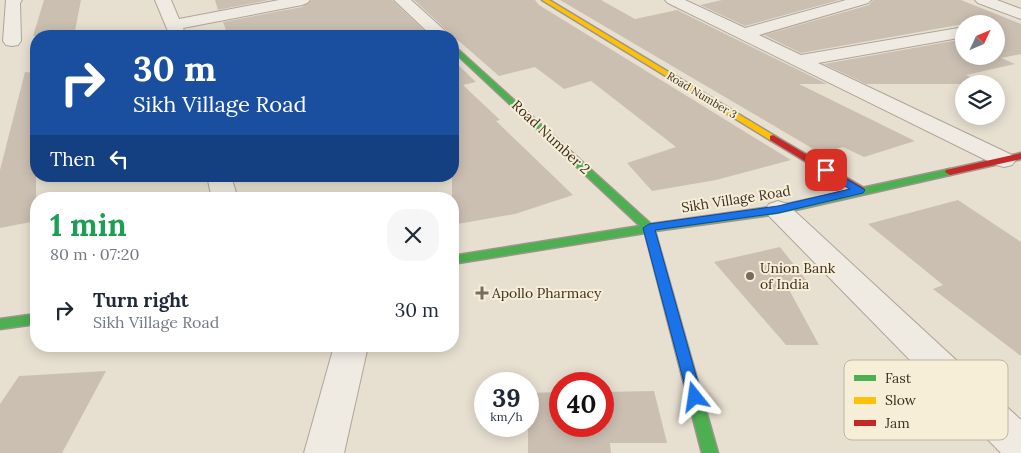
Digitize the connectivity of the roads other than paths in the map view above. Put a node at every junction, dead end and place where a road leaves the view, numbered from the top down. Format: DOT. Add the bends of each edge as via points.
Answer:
graph roads {
  1 [pos="14,0"];
  2 [pos="163,0"];
  3 [pos="302,0"];
  4 [pos="402,0"];
  5 [pos="545,0"];
  6 [pos="673,0"];
  7 [pos="863,0"];
  8 [pos="983,0"];
  9 [pos="1021,14"];
  10 [pos="1021,22"];
  11 [pos="1005,24"];
  12 [pos="176,30"];
  13 [pos="180,30"];
  14 [pos="435,30"];
  15 [pos="743,34"];
  16 [pos="955,34"];
  17 [pos="12,41"];
  18 [pos="459,52"];
  19 [pos="799,61"];
  20 [pos="1012,158"];
  21 [pos="860,190"];
  22 [pos="778,210"];
  23 [pos="649,228"];
  24 [pos="459,259"];
  25 [pos="30,320"];
  26 [pos="0,324"];
  27 [pos="349,352"];
  28 [pos="932,360"];
  29 [pos="1008,433"];
  30 [pos="1021,446"];
  31 [pos="324,453"];
  32 [pos="710,453"];
  1 -- 17 [label="street"];
  2 -- 12 [label="street"];
  3 -- 13 [label="street"];
  4 -- 14 [label="street"];
  5 -- 21 [label="street, Road Number 3"];
  6 -- 15 [label="street"];
  7 -- 15 [label="street"];
  8 -- 9 [label="street"];
  10 -- 11 [label="street"];
  15 -- 19 [label="street"];
  16 -- 19 [label="street"];
  18 -- 23 [label="street, Road Number 2"];
  19 -- 20 [label="street"];
  20 -- 21 [label="street, Sikh Village Road"];
  21 -- 22 [label="street, Sikh Village Road"];
  22 -- 23 [label="street, Sikh Village Road"];
  22 -- 28 [label="street"];
  23 -- 24 [label="street, Sikh Village Road"];
  23 -- 32 [label="street"];
  25 -- 26 [label="street"];
  27 -- 31 [label="street"];
  29 -- 30 [label="street"];
}
